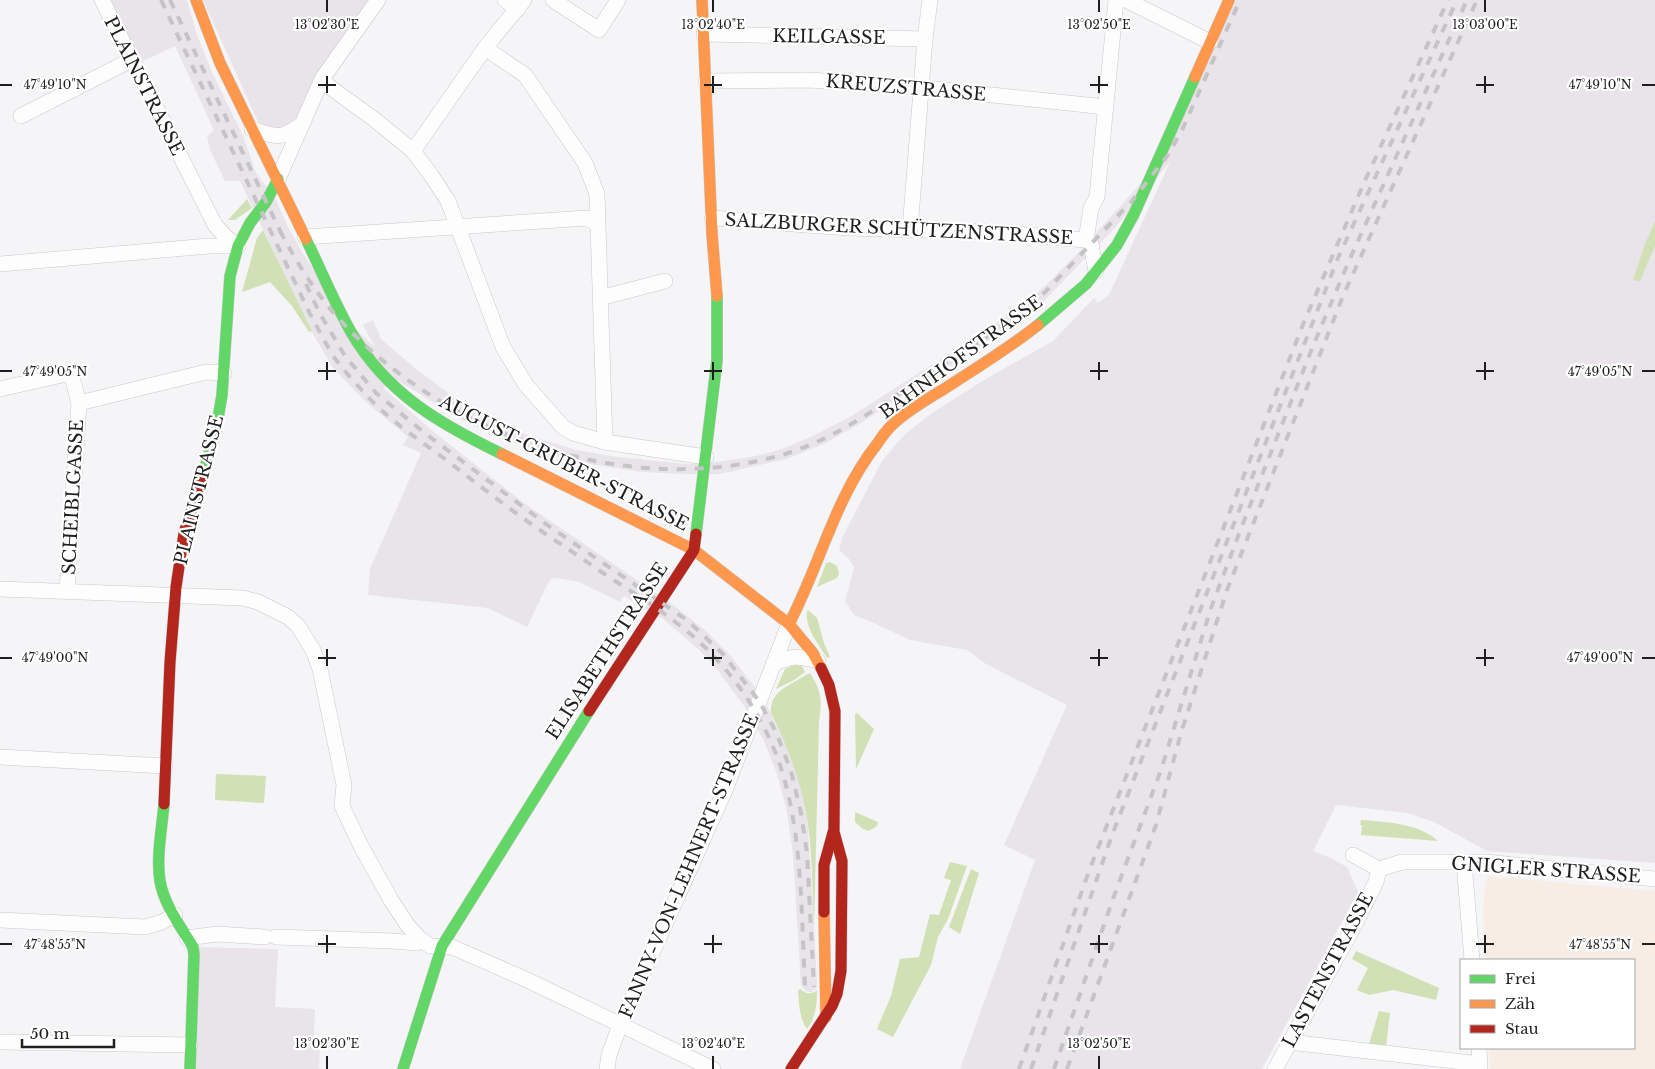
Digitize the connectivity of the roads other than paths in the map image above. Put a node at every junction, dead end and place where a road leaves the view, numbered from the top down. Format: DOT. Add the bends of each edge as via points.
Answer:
graph roads {
  1 [pos="102,0"];
  2 [pos="196,0"];
  3 [pos="378,0"];
  4 [pos="505,0"];
  5 [pos="553,0"];
  6 [pos="618,0"];
  7 [pos="702,0"];
  8 [pos="930,0"];
  9 [pos="1116,0"];
  10 [pos="1126,0"];
  11 [pos="1229,0"];
  12 [pos="521,4"];
  13 [pos="704,34"];
  14 [pos="925,39"];
  15 [pos="1210,42"];
  16 [pos="485,48"];
  17 [pos="131,60"];
  18 [pos="322,79"];
  19 [pos="706,81"];
  20 [pos="922,87"];
  21 [pos="1106,107"];
  22 [pos="22,116"];
  23 [pos="302,125"];
  24 [pos="252,129"];
  25 [pos="413,151"];
  26 [pos="278,179"];
  27 [pos="280,217"];
  28 [pos="712,218"];
  29 [pos="265,219"];
  30 [pos="250,223"];
  31 [pos="597,224"];
  32 [pos="459,226"];
  33 [pos="914,230"];
  34 [pos="304,236"];
  35 [pos="1089,242"];
  36 [pos="238,246"];
  37 [pos="1117,246"];
  38 [pos="0,264"];
  39 [pos="1096,271"];
  40 [pos="665,280"];
  41 [pos="600,298"];
  42 [pos="224,373"];
  43 [pos="0,389"];
  44 [pos="79,403"];
  45 [pos="605,442"];
  46 [pos="706,457"];
  47 [pos="853,481"];
  48 [pos="694,550"];
  49 [pos="0,588"];
  50 [pos="67,591"];
  51 [pos="175,595"];
  52 [pos="789,624"];
  53 [pos="818,661"];
  54 [pos="773,664"];
  55 [pos="0,757"];
  56 [pos="165,766"];
  57 [pos="834,829"];
  58 [pos="1353,855"];
  59 [pos="1464,862"];
  60 [pos="1379,869"];
  61 [pos="1655,879"];
  62 [pos="175,915"];
  63 [pos="0,920"];
  64 [pos="187,938"];
  65 [pos="417,943"];
  66 [pos="442,946"];
  67 [pos="1472,959"];
  68 [pos="826,1017"];
  69 [pos="620,1025"];
  70 [pos="0,1042"];
  71 [pos="1289,1042"];
  72 [pos="190,1045"];
  73 [pos="1479,1049"];
  74 [pos="1480,1067"];
  75 [pos="190,1069"];
  76 [pos="403,1069"];
  77 [pos="607,1069"];
  78 [pos="713,1069"];
  79 [pos="791,1069"];
  80 [pos="1275,1069"];
  1 -- 17 [label="street, PLAINSTRASSE"];
  2 -- 24 [label="street, AUGUST-GRUBER-STRASSE" via="220,63"];
  3 -- 18 [label="street"];
  4 -- 12 [label="street"];
  5 -- 6 [label="street" via="600,30"];
  7 -- 13 [label="street, ELISABETHSTRASSE"];
  8 -- 14 [label="street"];
  9 -- 21 [label="street"];
  10 -- 15 [label="street"];
  11 -- 15 [label="street, BAHNHOFSTRASSE"];
  12 -- 16 [label="street"];
  13 -- 14 [label="street, KEILGASSE"];
  13 -- 19 [label="street, ELISABETHSTRASSE"];
  14 -- 20 [label="street"];
  15 -- 37 [label="street, BAHNHOFSTRASSE"];
  16 -- 25 [label="street"];
  16 -- 31 [label="street" via="525,75 585,163 597,194"];
  17 -- 22 [label="street"];
  17 -- 36 [label="street, PLAINSTRASSE" via="215,225"];
  18 -- 23 [label="street"];
  18 -- 25 [label="street"];
  19 -- 20 [label="street, KREUZSTRASSE" via="809,80"];
  19 -- 28 [label="street, ELISABETHSTRASSE"];
  20 -- 21 [label="street, KREUZSTRASSE"];
  20 -- 33 [label="street" via="910,217"];
  21 -- 35 [label="street"];
  23 -- 24 [label="street" via="283,136"];
  23 -- 26 [label="street"];
  24 -- 26 [label="street, AUGUST-GRUBER-STRASSE"];
  25 -- 32 [label="street" via="448,200"];
  26 -- 30 [label="street"];
  26 -- 34 [label="street, AUGUST-GRUBER-STRASSE"];
  27 -- 34 [label="street"];
  28 -- 33 [label="street, SALZBURGER SCHÜTZENSTRASSE"];
  28 -- 46 [label="street, ELISABETHSTRASSE" via="717,287 717,360"];
  29 -- 30 [label="street"];
  30 -- 36 [label="street"];
  31 -- 32 [label="street" via="587,218"];
  31 -- 41 [label="street"];
  32 -- 34 [label="street"];
  32 -- 45 [label="street" via="486,305 504,347 526,385 563,427 579,436"];
  33 -- 35 [label="street, SALZBURGER SCHÜTZENSTRASSE" via="992,232"];
  34 -- 48 [label="street, AUGUST-GRUBER-STRASSE" via="338,306 369,358 420,408 455,431"];
  35 -- 37 [label="street, SALZBURGER SCHÜTZENSTRASSE"];
  35 -- 39 [label="street"];
  36 -- 38 [label="street" via="200,246"];
  36 -- 42 [label="street, PLAINSTRASSE" via="230,276"];
  37 -- 39 [label="street, BAHNHOFSTRASSE"];
  39 -- 47 [label="street, BAHNHOFSTRASSE" via="1064,304 1014,344 896,422 866,458"];
  40 -- 41 [label="street"];
  41 -- 45 [label="street"];
  42 -- 44 [label="street" via="206,372"];
  42 -- 51 [label="street, PLAINSTRASSE" via="220,413 181,548"];
  43 -- 44 [label="street, SCHEIBLGASSE" via="71,373"];
  44 -- 50 [label="street, SCHEIBLGASSE"];
  45 -- 46 [label="street"];
  46 -- 48 [label="street, ELISABETHSTRASSE"];
  47 -- 52 [label="street, FANNY-VON-LEHNERT-STRASSE"];
  48 -- 52 [label="street, AUGUST-GRUBER-STRASSE"];
  48 -- 66 [label="street, ELISABETHSTRASSE"];
  49 -- 50 [label="street"];
  50 -- 51 [label="street"];
  51 -- 56 [label="street, PLAINSTRASSE"];
  51 -- 66 [label="street" via="242,598 258,602 288,617 298,626 318,659 344,784 342,806 374,870 408,926 430,946"];
  52 -- 53 [label="street, AUGUST-GRUBER-STRASSE"];
  52 -- 54 [label="street, FANNY-VON-LEHNERT-STRASSE"];
  53 -- 54 [label="street" via="788,657"];
  53 -- 57 [label="street, AUGUST-GRUBER-STRASSE" via="829,686 835,712"];
  54 -- 69 [label="street, FANNY-VON-LEHNERT-STRASSE" via="725,790"];
  55 -- 56 [label="street"];
  56 -- 62 [label="street, PLAINSTRASSE" via="160,881"];
  57 -- 68 [label="street" via="824,864"];
  57 -- 68 [label="street" via="842,862 841,971 837,994"];
  58 -- 60 [label="street"];
  59 -- 60 [label="street, GNIGLER STRASSE" via="1402,862"];
  59 -- 61 [label="street, GNIGLER STRASSE"];
  59 -- 67 [label="street"];
  60 -- 71 [label="street, LASTENSTRASSE" via="1353,928"];
  62 -- 63 [label="street" via="145,927"];
  62 -- 64 [label="street, PLAINSTRASSE"];
  64 -- 65 [label="street" via="217,934"];
  64 -- 72 [label="street, PLAINSTRASSE" via="194,955"];
  66 -- 69 [label="street" via="452,947 523,978"];
  66 -- 76 [label="street, ELISABETHSTRASSE"];
  68 -- 79 [label="street"];
  69 -- 77 [label="street, FANNY-VON-LEHNERT-STRASSE"];
  69 -- 78 [label="street"];
  70 -- 72 [label="street"];
  71 -- 74 [label="street"];
  71 -- 80 [label="street, LASTENSTRASSE"];
  72 -- 75 [label="street, PLAINSTRASSE"];
  73 -- 74 [label="street"];
}
